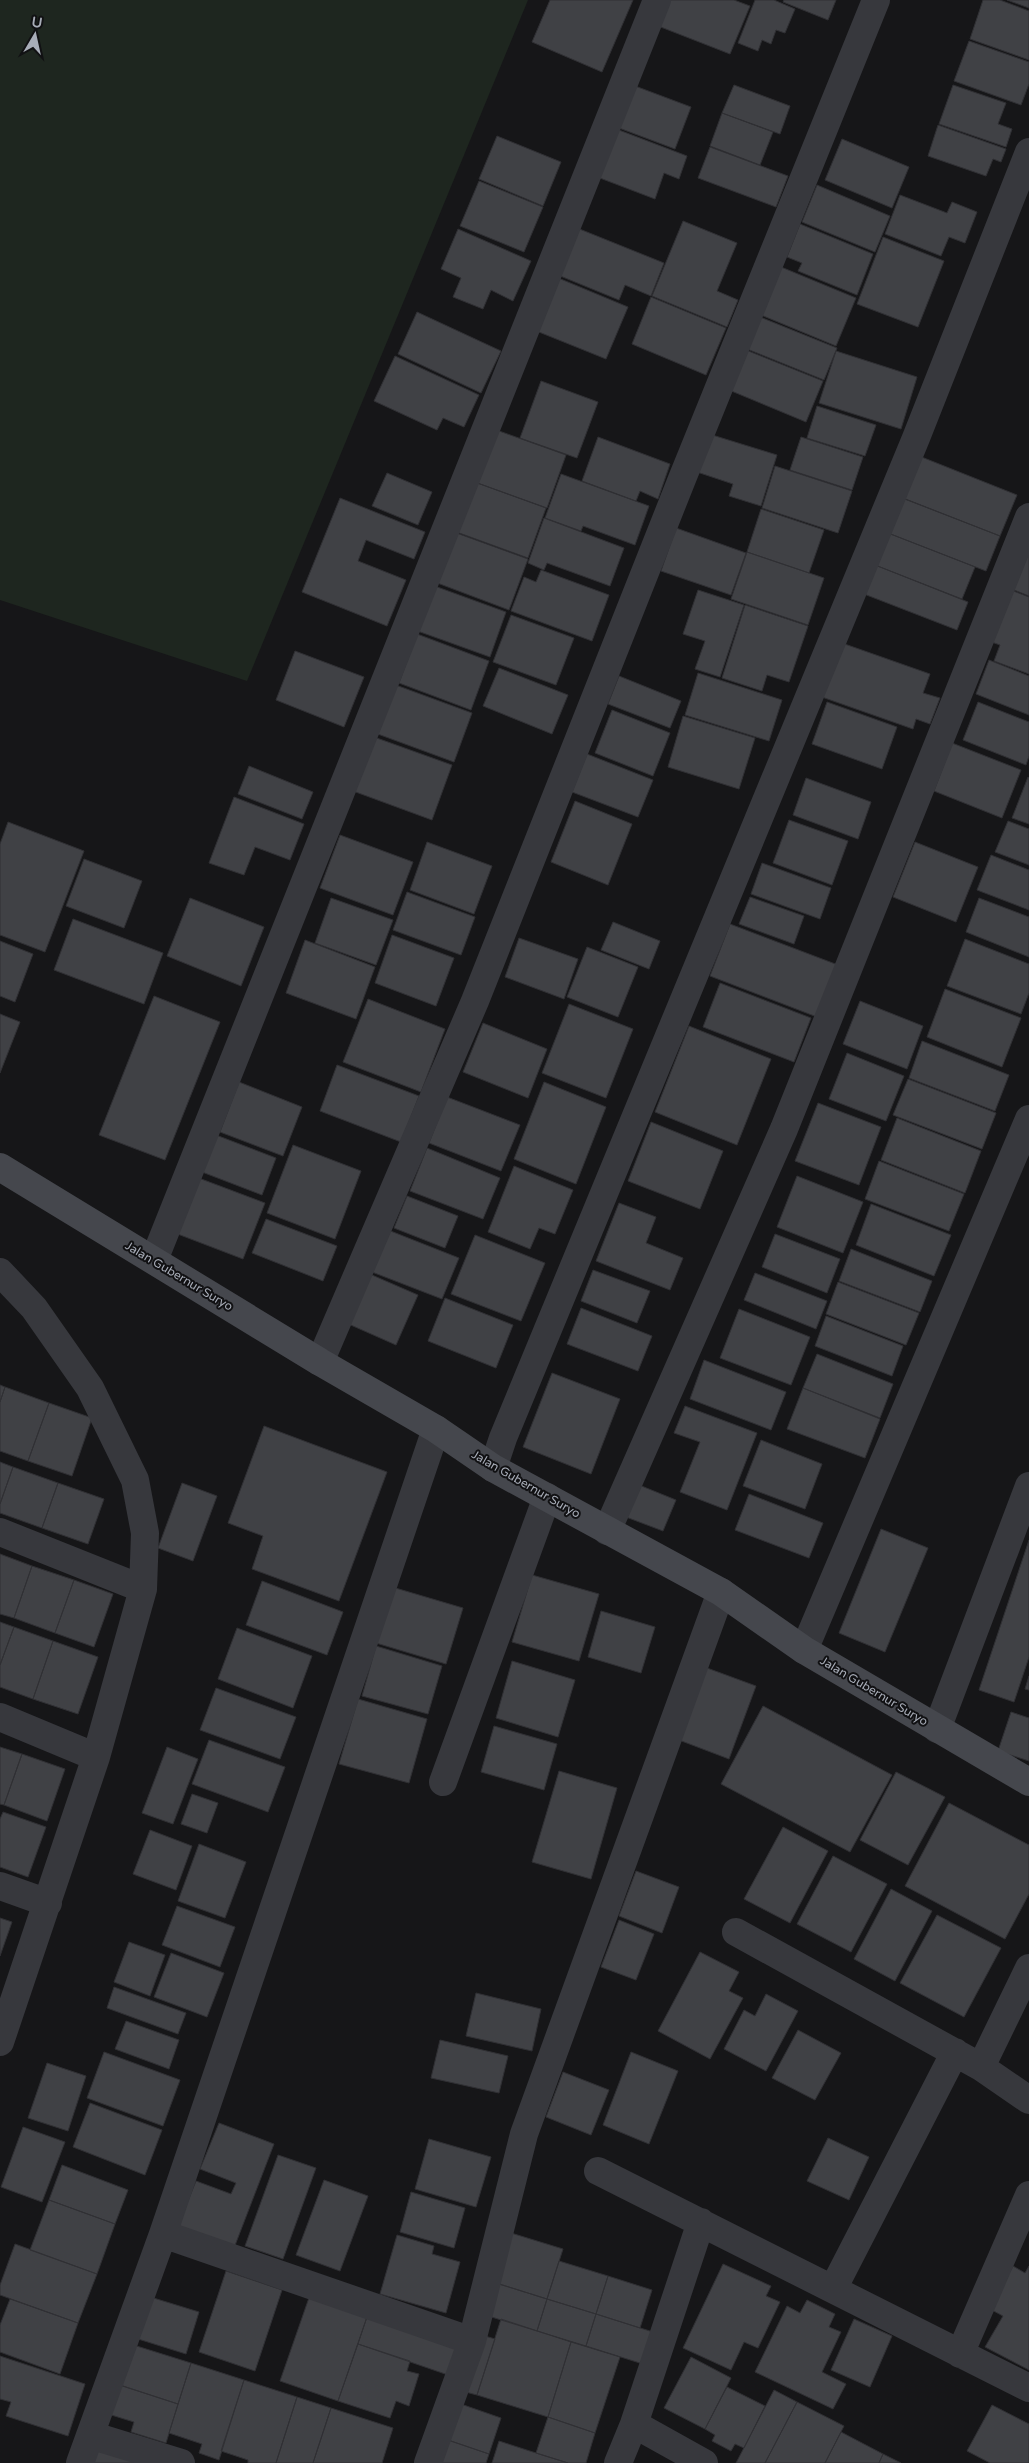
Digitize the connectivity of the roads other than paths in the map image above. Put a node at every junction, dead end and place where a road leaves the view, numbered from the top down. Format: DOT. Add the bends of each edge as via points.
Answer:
graph roads {
  1 [pos="657,0"];
  2 [pos="876,0"];
  3 [pos="1029,152"];
  4 [pos="1029,517"];
  5 [pos="1029,1119"];
  6 [pos="0,1167"];
  7 [pos="154,1260"];
  8 [pos="0,1272"];
  9 [pos="320,1362"];
  10 [pos="436,1429"];
  11 [pos="493,1468"];
  12 [pos="1029,1486"];
  13 [pos="547,1497"];
  14 [pos="607,1530"];
  15 [pos="0,1532"];
  16 [pos="142,1589"];
  17 [pos="721,1592"];
  18 [pos="804,1650"];
  19 [pos="0,1717"];
  20 [pos="937,1729"];
  21 [pos="96,1757"];
  22 [pos="444,1782"];
  23 [pos="1029,1782"];
  24 [pos="0,1886"];
  25 [pos="48,1903"];
  26 [pos="736,1932"];
  27 [pos="1029,1968"];
  28 [pos="0,2042"];
  29 [pos="955,2052"];
  30 [pos="981,2067"];
  31 [pos="1029,2100"];
  32 [pos="598,2171"];
  33 [pos="1029,2195"];
  34 [pos="700,2222"];
  35 [pos="163,2234"];
  36 [pos="833,2289"];
  37 [pos="472,2341"];
  38 [pos="960,2354"];
  39 [pos="1029,2388"];
  40 [pos="634,2424"];
  41 [pos="90,2435"];
  42 [pos="80,2463"];
  43 [pos="181,2463"];
  44 [pos="428,2463"];
  45 [pos="618,2463"];
  46 [pos="704,2463"];
  1 -- 7 [label="street"];
  2 -- 9 [label="street" via="475,1001"];
  3 -- 11 [label="street" via="916,438"];
  4 -- 14 [label="street" via="784,1129"];
  5 -- 18 [label="street"];
  6 -- 7 [label="main road, Jalan Gubernur Suryo"];
  7 -- 9 [label="main road, Jalan Gubernur Suryo"];
  8 -- 16 [label="street" via="34,1308 90,1388 135,1480 145,1533"];
  9 -- 10 [label="main road, Jalan Gubernur Suryo"];
  10 -- 11 [label="main road, Jalan Gubernur Suryo"];
  10 -- 35 [label="street"];
  11 -- 13 [label="main road, Jalan Gubernur Suryo"];
  12 -- 20 [label="street"];
  13 -- 14 [label="main road, Jalan Gubernur Suryo"];
  13 -- 22 [label="street"];
  14 -- 17 [label="main road, Jalan Gubernur Suryo"];
  15 -- 16 [label="street"];
  16 -- 21 [label="street"];
  17 -- 18 [label="main road, Jalan Gubernur Suryo"];
  17 -- 37 [label="street" via="524,2134"];
  18 -- 20 [label="main road, Jalan Gubernur Suryo"];
  19 -- 21 [label="street"];
  20 -- 23 [label="main road, Jalan Gubernur Suryo"];
  21 -- 25 [label="street"];
  24 -- 25 [label="street"];
  25 -- 28 [label="street"];
  26 -- 29 [label="street"];
  27 -- 30 [label="street"];
  29 -- 30 [label="street"];
  29 -- 36 [label="street"];
  30 -- 31 [label="street"];
  32 -- 34 [label="street"];
  33 -- 38 [label="street"];
  34 -- 36 [label="street"];
  34 -- 40 [label="street"];
  35 -- 37 [label="street"];
  35 -- 41 [label="street"];
  36 -- 38 [label="street"];
  37 -- 44 [label="street"];
  38 -- 39 [label="street"];
  40 -- 45 [label="street"];
  40 -- 46 [label="street"];
  41 -- 42 [label="street"];
  41 -- 43 [label="street"];
}
